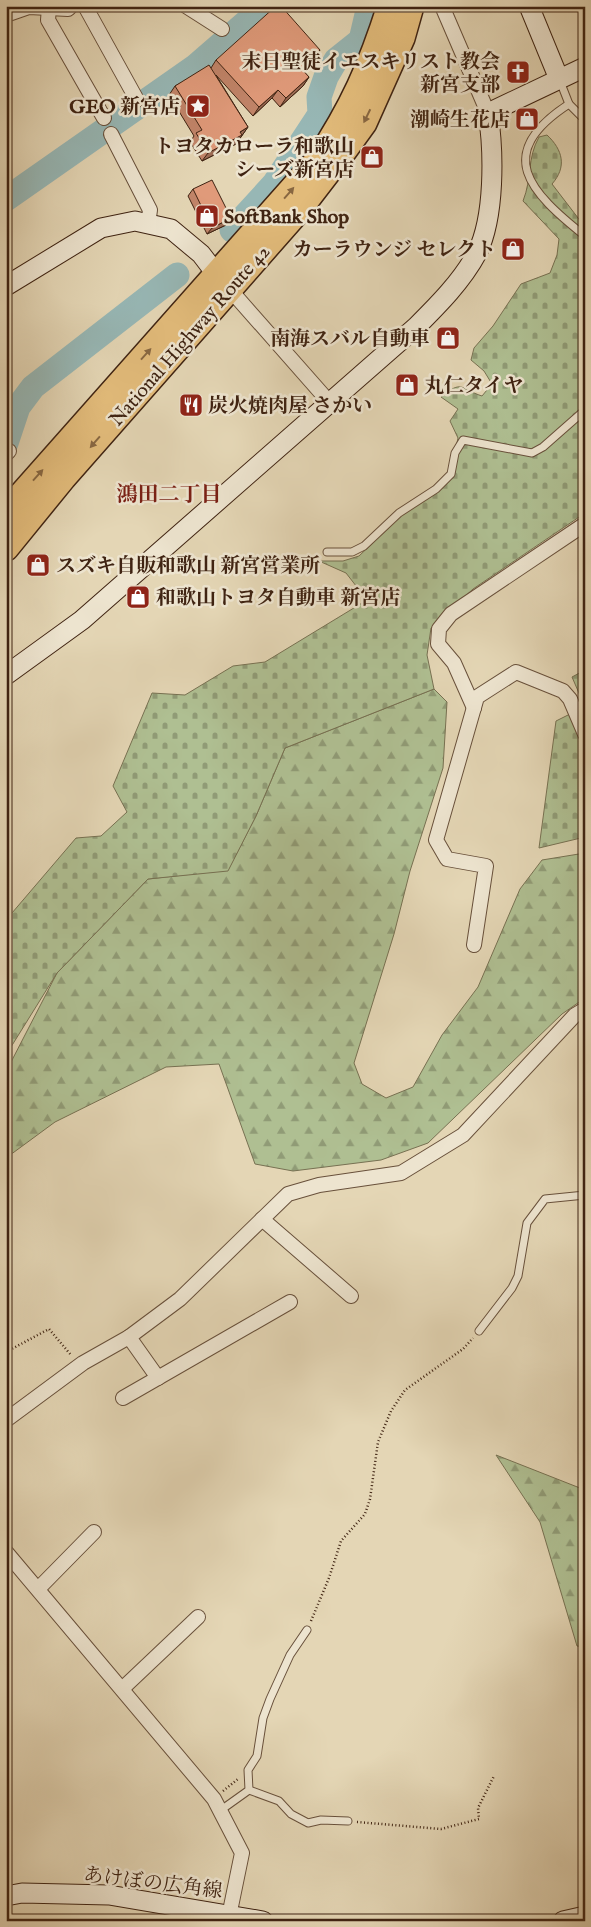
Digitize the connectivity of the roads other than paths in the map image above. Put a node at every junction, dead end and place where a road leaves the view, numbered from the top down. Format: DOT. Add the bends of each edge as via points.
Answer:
graph roads {
  1 [pos="71,6"];
  2 [pos="85,6"];
  3 [pos="186,6"];
  4 [pos="390,6"];
  5 [pos="411,6"];
  6 [pos="442,6"];
  7 [pos="529,6"];
  8 [pos="49,8"];
  9 [pos="6,15"];
  10 [pos="222,30"];
  11 [pos="585,67"];
  12 [pos="559,79"];
  13 [pos="137,100"];
  14 [pos="569,104"];
  15 [pos="488,112"];
  16 [pos="104,118"];
  17 [pos="585,120"];
  18 [pos="111,134"];
  19 [pos="148,224"];
  20 [pos="585,236"];
  21 [pos="223,282"];
  22 [pos="6,286"];
  23 [pos="330,403"];
  24 [pos="585,410"];
  25 [pos="6,512"];
  26 [pos="585,524"];
  27 [pos="6,548"];
  28 [pos="327,552"];
  29 [pos="6,675"];
  30 [pos="474,708"];
  31 [pos="585,734"];
  32 [pos="474,946"];
  33 [pos="585,1009"];
  34 [pos="585,1195"];
  35 [pos="262,1219"];
  36 [pos="351,1296"];
  37 [pos="290,1302"];
  38 [pos="479,1331"];
  39 [pos="130,1337"];
  40 [pos="158,1378"];
  41 [pos="123,1398"];
  42 [pos="6,1420"];
  43 [pos="94,1532"];
  44 [pos="6,1552"];
  45 [pos="38,1590"];
  46 [pos="198,1617"];
  47 [pos="307,1630"];
  48 [pos="122,1689"];
  49 [pos="248,1790"];
  50 [pos="218,1804"];
  51 [pos="348,1821"];
  52 [pos="6,1896"];
  53 [pos="585,1916"];
  54 [pos="229,1918"];
  55 [pos="255,1920"];
  56 [pos="562,1921"];
  1 -- 8 [label="street" via="68,9"];
  2 -- 13 [label="street"];
  3 -- 10 [label="street"];
  21 -- 4 [label="highway, National Highway Route 42, one-way" via="343,122 376,53"];
  5 -- 21 [label="highway, National Highway Route 42, one-way" via="402,38 364,122 298,211"];
  6 -- 15 [label="street"];
  7 -- 12 [label="street"];
  8 -- 9 [label="street" via="29,7"];
  8 -- 16 [label="street" via="48,20"];
  11 -- 12 [label="street"];
  12 -- 14 [label="lane"];
  12 -- 15 [label="street"];
  14 -- 17 [label="lane"];
  14 -- 20 [label="lane" via="555,114 528,144 526,167 532,186 542,198"];
  15 -- 23 [label="street" via="492,134 491,186 487,217 477,252 448,294 416,328"];
  18 -- 19 [label="street" via="150,210"];
  19 -- 21 [label="street" via="171,229 200,254"];
  19 -- 22 [label="street" via="135,221 100,228"];
  21 -- 23 [label="street"];
  25 -- 21 [label="highway, National Highway Route 42, one-way"];
  21 -- 27 [label="highway, National Highway Route 42, one-way"];
  23 -- 29 [label="street" via="82,620"];
  24 -- 28 [label="lane" via="532,454 463,440 455,453 451,474 436,489 399,514 364,546 352,552"];
  26 -- 30 [label="street" via="451,614 439,629 438,644 454,663"];
  30 -- 31 [label="street" via="478,697 516,672 563,690"];
  30 -- 32 [label="street" via="436,840 447,859 486,866"];
  33 -- 35 [label="street" via="575,1015 463,1135 401,1173 319,1185 288,1194"];
  34 -- 38 [label="lane" via="545,1199 527,1224 518,1276"];
  35 -- 36 [label="street"];
  35 -- 39 [label="street" via="180,1299"];
  37 -- 40 [label="street"];
  39 -- 40 [label="street"];
  39 -- 42 [label="street" via="80,1365"];
  40 -- 41 [label="street"];
  43 -- 45 [label="street"];
  44 -- 45 [label="street"];
  45 -- 48 [label="street"];
  46 -- 48 [label="street"];
  47 -- 49 [label="lane" via="290,1655 270,1699 263,1718 257,1756 248,1770"];
  48 -- 50 [label="street"];
  49 -- 50 [label="lane" via="242,1797"];
  49 -- 51 [label="lane" via="279,1801 295,1817 308,1823"];
  50 -- 54 [label="street" via="242,1853"];
  52 -- 54 [label="street, あけぼの広角線" via="22,1893 108,1895"];
  53 -- 56 [label="street"];
  54 -- 55 [label="street, あけぼの広角線"];
}
